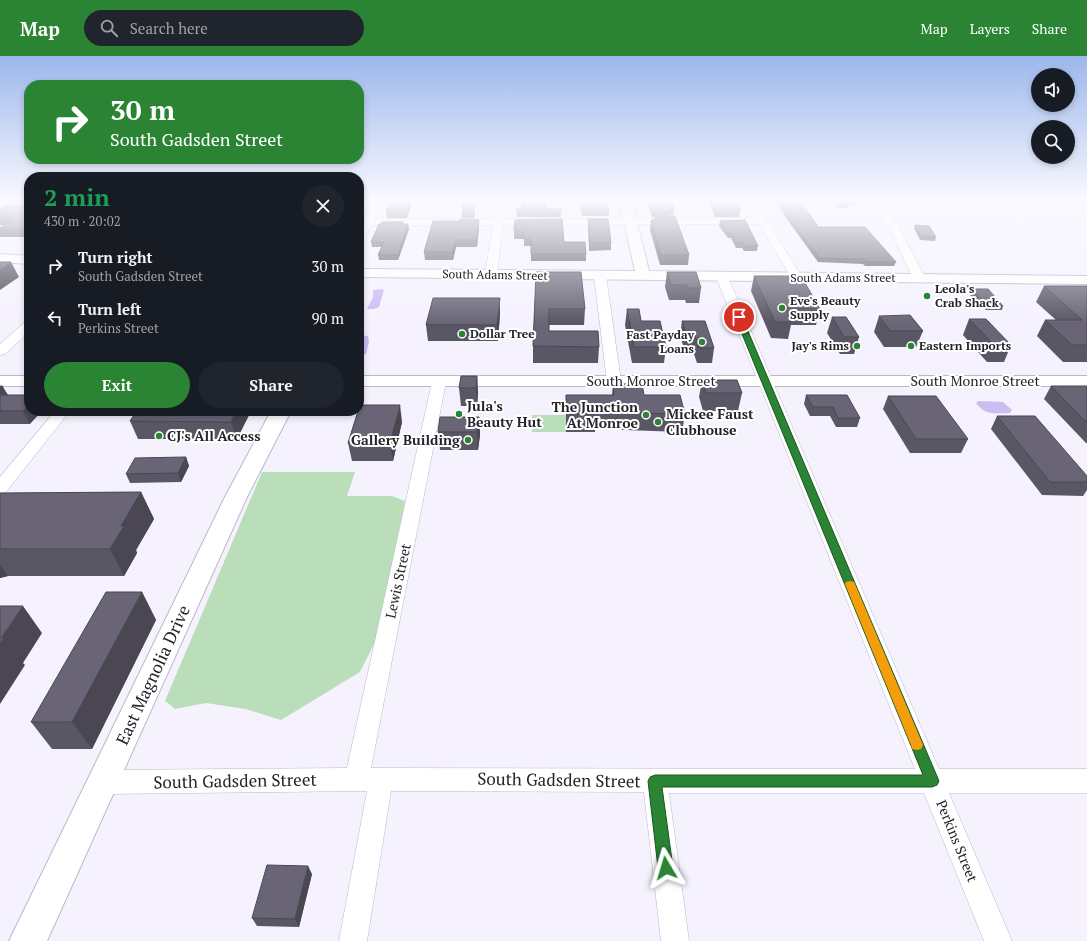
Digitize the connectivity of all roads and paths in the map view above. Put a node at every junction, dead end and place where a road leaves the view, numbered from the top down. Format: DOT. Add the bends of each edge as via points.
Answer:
graph roads {
  1 [pos="496,240"];
  2 [pos="635,240"];
  3 [pos="774,240"];
  4 [pos="901,240"];
  5 [pos="0,258"];
  6 [pos="24,260"];
  7 [pos="364,273"];
  8 [pos="491,274"];
  9 [pos="600,276"];
  10 [pos="643,276"];
  11 [pos="722,277"];
  12 [pos="796,277"];
  13 [pos="919,278"];
  14 [pos="1087,280"];
  15 [pos="24,329"];
  16 [pos="0,351"];
  17 [pos="0,381"];
  18 [pos="24,381"];
  19 [pos="364,381"];
  20 [pos="614,381"];
  21 [pos="765,381"];
  22 [pos="1087,381"];
  23 [pos="439,382"];
  24 [pos="59,416"];
  25 [pos="278,416"];
  26 [pos="0,488"];
  27 [pos="369,780"];
  28 [pos="655,781"];
  29 [pos="932,781"];
  30 [pos="1087,781"];
  31 [pos="103,782"];
  32 [pos="28,941"];
  33 [pos="353,941"];
  34 [pos="675,941"];
  35 [pos="998,941"];
  1 -- 8 [label="street"];
  2 -- 10 [label="main road"];
  3 -- 12 [label="street"];
  4 -- 13 [label="street"];
  5 -- 6 [label="main road"];
  7 -- 8 [label="main road, South Adams Street"];
  8 -- 9 [label="main road, South Adams Street"];
  9 -- 10 [label="main road, South Adams Street"];
  9 -- 20 [label="street"];
  10 -- 11 [label="main road, South Adams Street"];
  11 -- 12 [label="main road, South Adams Street"];
  11 -- 21 [label="street, Perkins Street"];
  12 -- 13 [label="main road, South Adams Street"];
  13 -- 14 [label="main road, South Adams Street"];
  15 -- 16 [label="street"];
  17 -- 18 [label="main road"];
  19 -- 23 [label="main road, South Monroe Street"];
  20 -- 21 [label="main road, South Monroe Street"];
  20 -- 23 [label="main road, South Monroe Street"];
  21 -- 22 [label="main road, South Monroe Street"];
  21 -- 29 [label="street, Perkins Street"];
  23 -- 27 [label="street, Lewis Street"];
  24 -- 26 [label="street"];
  25 -- 31 [label="main road, East Magnolia Drive" via="242,484"];
  27 -- 28 [label="street, South Gadsden Street"];
  27 -- 31 [label="street, South Gadsden Street"];
  27 -- 33 [label="street, Lewis Street"];
  28 -- 29 [label="street, South Gadsden Street"];
  28 -- 34 [label="street"];
  29 -- 30 [label="street, South Gadsden Street"];
  29 -- 35 [label="street, Perkins Street"];
  31 -- 32 [label="main road, East Magnolia Drive"];
}
